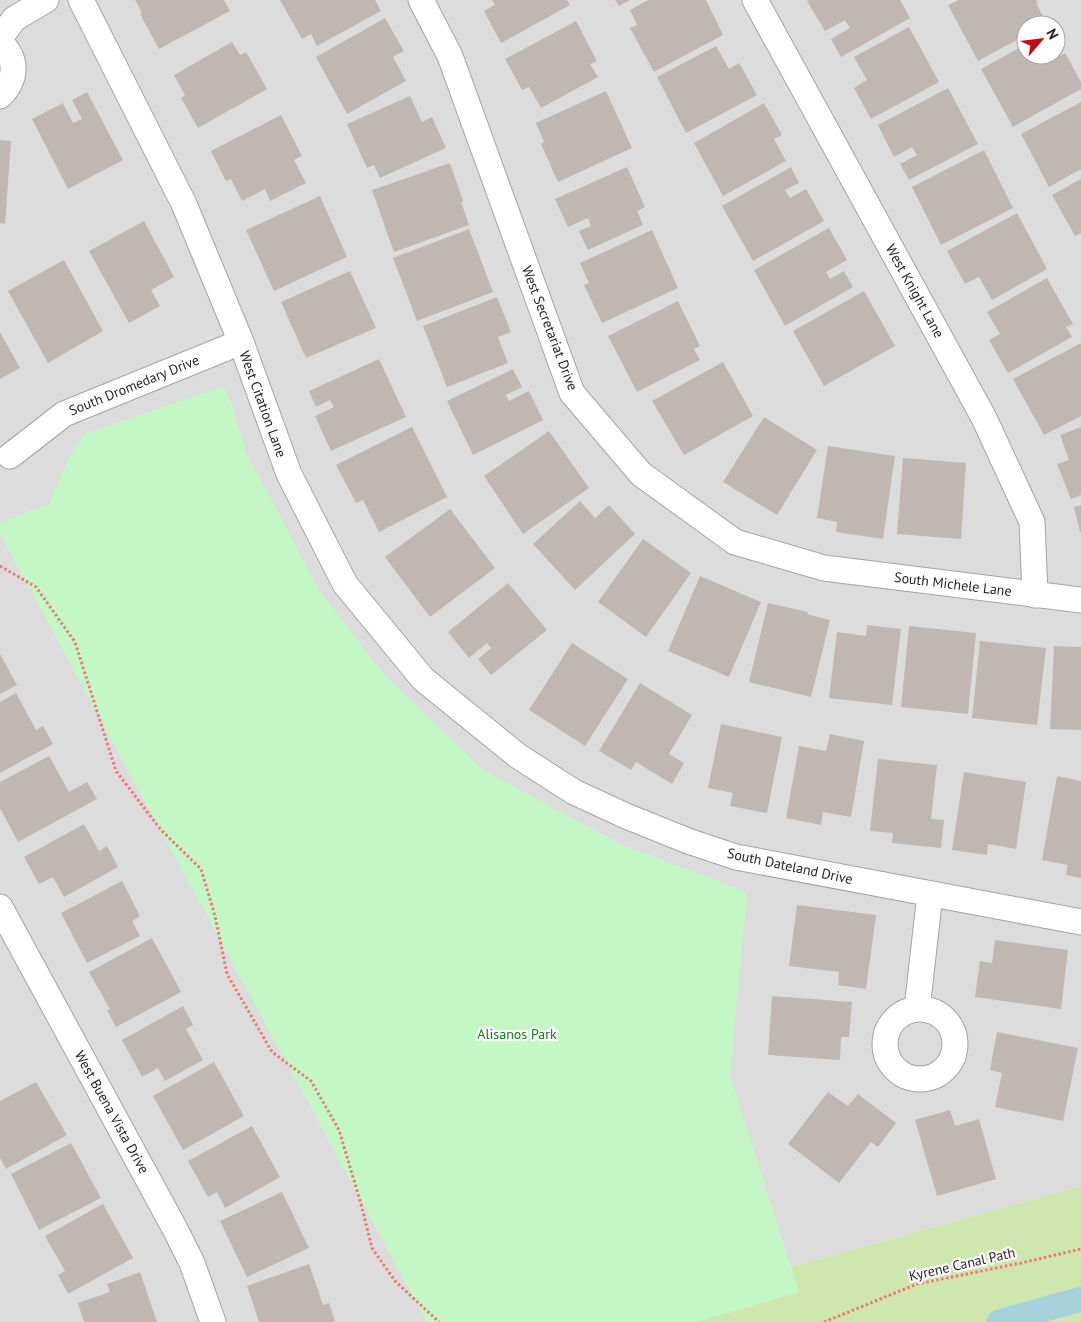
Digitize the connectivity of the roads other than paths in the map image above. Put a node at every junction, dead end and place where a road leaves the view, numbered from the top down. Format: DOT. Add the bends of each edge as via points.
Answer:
graph roads {
  1 [pos="46,0"];
  2 [pos="81,0"];
  3 [pos="421,0"];
  4 [pos="755,0"];
  5 [pos="0,40"];
  6 [pos="0,96"];
  7 [pos="241,342"];
  8 [pos="10,456"];
  9 [pos="824,568"];
  10 [pos="1034,595"];
  11 [pos="1081,600"];
  12 [pos="518,756"];
  13 [pos="930,894"];
  14 [pos="0,907"];
  15 [pos="1081,922"];
  16 [pos="917,1009"];
  17 [pos="213,1322"];
  1 -- 5 [label="street" via="14,19"];
  2 -- 7 [label="street, West Citation Lane" via="184,204"];
  3 -- 9 [label="street, West Secretariat Drive" via="450,56 572,393 641,474 735,542"];
  4 -- 10 [label="street, West Knight Lane" via="984,418 1032,522"];
  5 -- 6 [label="street" via="12,58 14,68 7,89"];
  7 -- 8 [label="street, South Dromedary Drive" via="64,414"];
  7 -- 12 [label="street, West Citation Lane" via="289,474 344,584 423,679"];
  9 -- 10 [label="street, South Michele Lane"];
  10 -- 11 [label="street, South Michele Lane"];
  12 -- 13 [label="street, South Dateland Drive" via="574,792 688,841 736,856"];
  13 -- 15 [label="street, South Dateland Drive"];
  13 -- 16 [label="street"];
  14 -- 17 [label="street, West Buena Vista Drive" via="175,1229 192,1263"];
}
